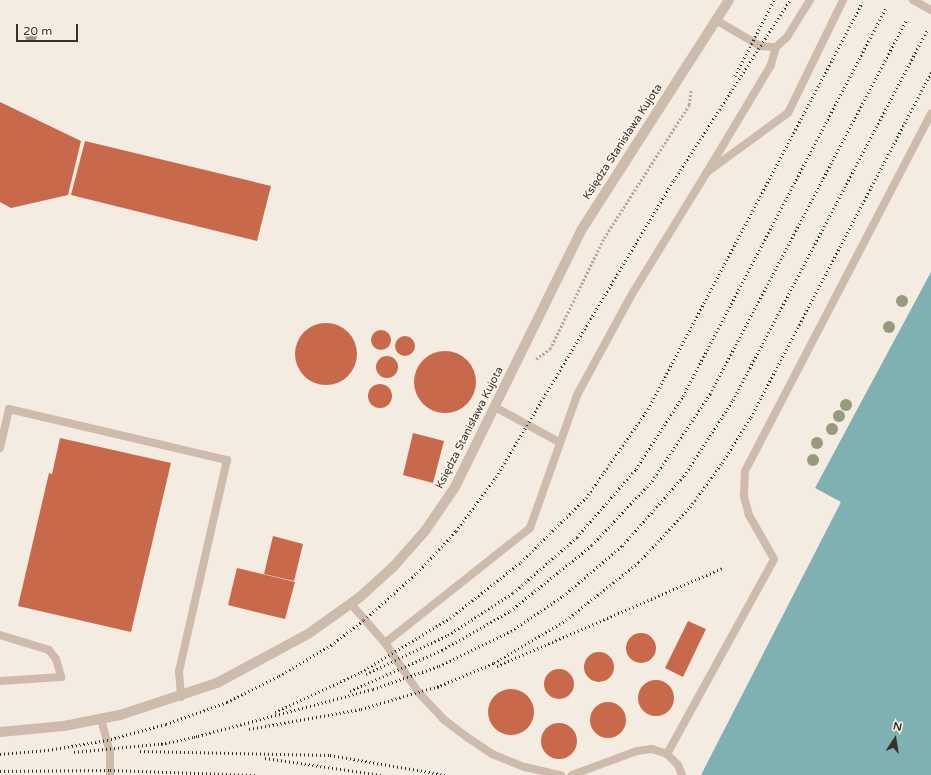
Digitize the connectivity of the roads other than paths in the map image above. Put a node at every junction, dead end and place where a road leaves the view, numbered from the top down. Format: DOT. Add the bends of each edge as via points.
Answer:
graph roads {
  1 [pos="729,0"];
  2 [pos="810,0"];
  3 [pos="843,0"];
  4 [pos="913,0"];
  5 [pos="931,10"];
  6 [pos="716,20"];
  7 [pos="776,47"];
  8 [pos="931,113"];
  9 [pos="708,172"];
  10 [pos="495,408"];
  11 [pos="559,442"];
  12 [pos="0,448"];
  13 [pos="351,604"];
  14 [pos="0,636"];
  15 [pos="385,643"];
  16 [pos="0,681"];
  17 [pos="181,697"];
  18 [pos="100,719"];
  19 [pos="0,732"];
  20 [pos="666,754"];
  21 [pos="110,775"];
  22 [pos="561,775"];
  23 [pos="572,775"];
  24 [pos="682,775"];
  1 -- 6 [label="street, Księdza Stanisława Kujota"];
  2 -- 7 [label="lane" via="787,36"];
  3 -- 9 [label="lane" via="788,113"];
  4 -- 5 [label="lane"];
  6 -- 7 [label="lane" via="760,46"];
  6 -- 10 [label="street, Księdza Stanisława Kujota" via="582,229"];
  7 -- 9 [label="lane" via="771,65"];
  8 -- 20 [label="lane" via="745,471 744,490 749,515 774,559"];
  9 -- 11 [label="lane" via="632,294 577,395"];
  10 -- 11 [label="lane"];
  10 -- 13 [label="street, Księdza Stanisława Kujota" via="465,470 437,515 394,566"];
  11 -- 15 [label="lane" via="530,528"];
  12 -- 17 [label="lane" via="9,409 227,460 179,672"];
  13 -- 15 [label="lane"];
  13 -- 17 [label="street, Księdza Stanisława Kujota" via="275,654"];
  14 -- 16 [label="lane" via="48,650 56,659 60,677"];
  15 -- 22 [label="lane" via="419,693 443,719 470,740 492,754 525,767"];
  17 -- 18 [label="street, Księdza Stanisława Kujota"];
  18 -- 19 [label="street, Księdza Stanisława Kujota"];
  18 -- 21 [label="lane" via="110,752"];
  20 -- 23 [label="lane" via="652,749 636,751"];
  20 -- 24 [label="lane" via="678,765"];
}
